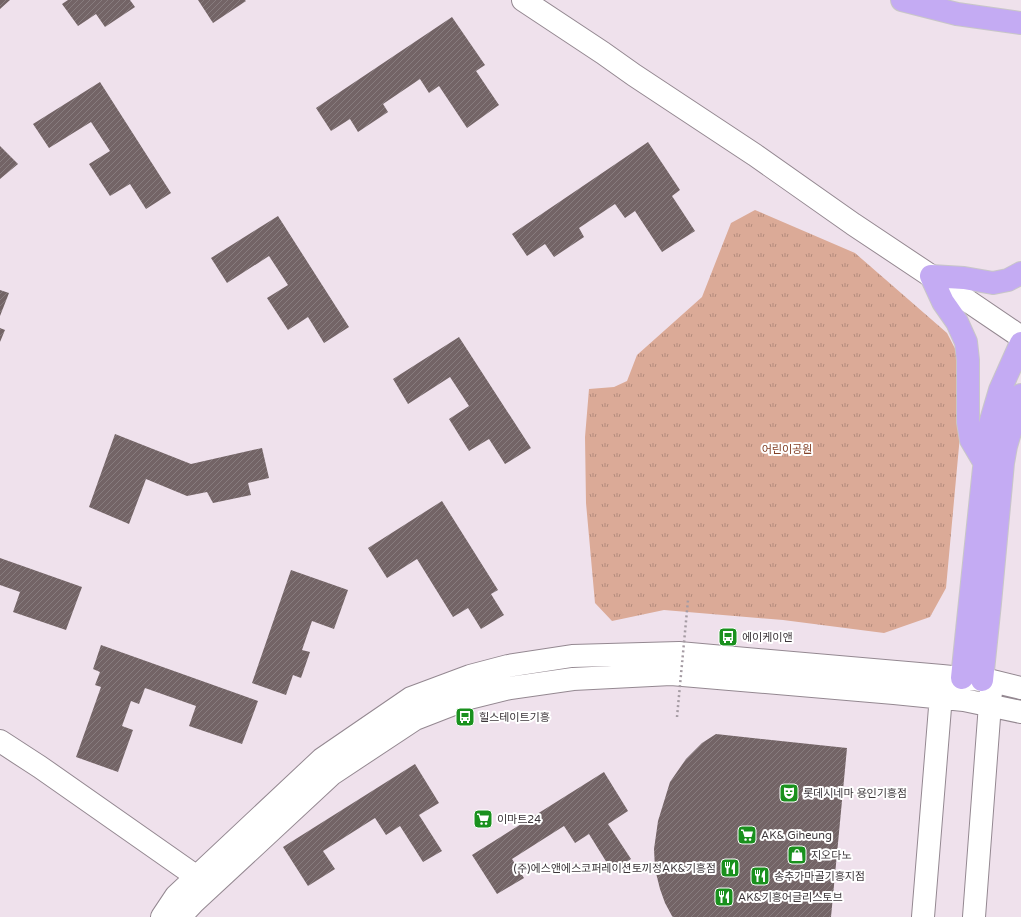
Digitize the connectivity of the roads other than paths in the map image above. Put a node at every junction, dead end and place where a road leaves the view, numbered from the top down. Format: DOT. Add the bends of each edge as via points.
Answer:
graph roads {
  1 [pos="523,0"];
  2 [pos="902,0"];
  3 [pos="1021,23"];
  4 [pos="1021,273"];
  5 [pos="931,276"];
  6 [pos="1021,337"];
  7 [pos="1021,343"];
  8 [pos="1021,395"];
  9 [pos="984,462"];
  10 [pos="970,679"];
  11 [pos="1021,688"];
  12 [pos="940,698"];
  13 [pos="989,706"];
  14 [pos="1021,712"];
  15 [pos="0,741"];
  16 [pos="204,881"];
  17 [pos="162,917"];
  18 [pos="180,917"];
  19 [pos="923,917"];
  20 [pos="974,917"];
  1 -- 5 [label="street"];
  2 -- 3 [label="highway" via="956,14"];
  4 -- 5 [label="highway" via="1008,280 993,283"];
  5 -- 6 [label="street"];
  5 -- 9 [label="highway" via="942,302 957,322 966,342 968,422 971,440"];
  7 -- 9 [label="highway" via="1000,390 990,424"];
  8 -- 10 [label="highway" via="1002,463 990,603"];
  9 -- 10 [label="highway"];
  10 -- 11 [label="street"];
  10 -- 12 [label="street"];
  10 -- 13 [label="street"];
  10 -- 16 [label="street" via="679,653 572,656 508,666 470,676 411,698 322,759"];
  12 -- 13 [label="street"];
  12 -- 16 [label="street" via="671,674 573,679 510,688 469,698 415,719 332,774"];
  12 -- 19 [label="street"];
  13 -- 14 [label="street"];
  13 -- 20 [label="street"];
  15 -- 16 [label="street"];
  16 -- 17 [label="street" via="176,896"];
  16 -- 18 [label="street" via="193,903"];
}
